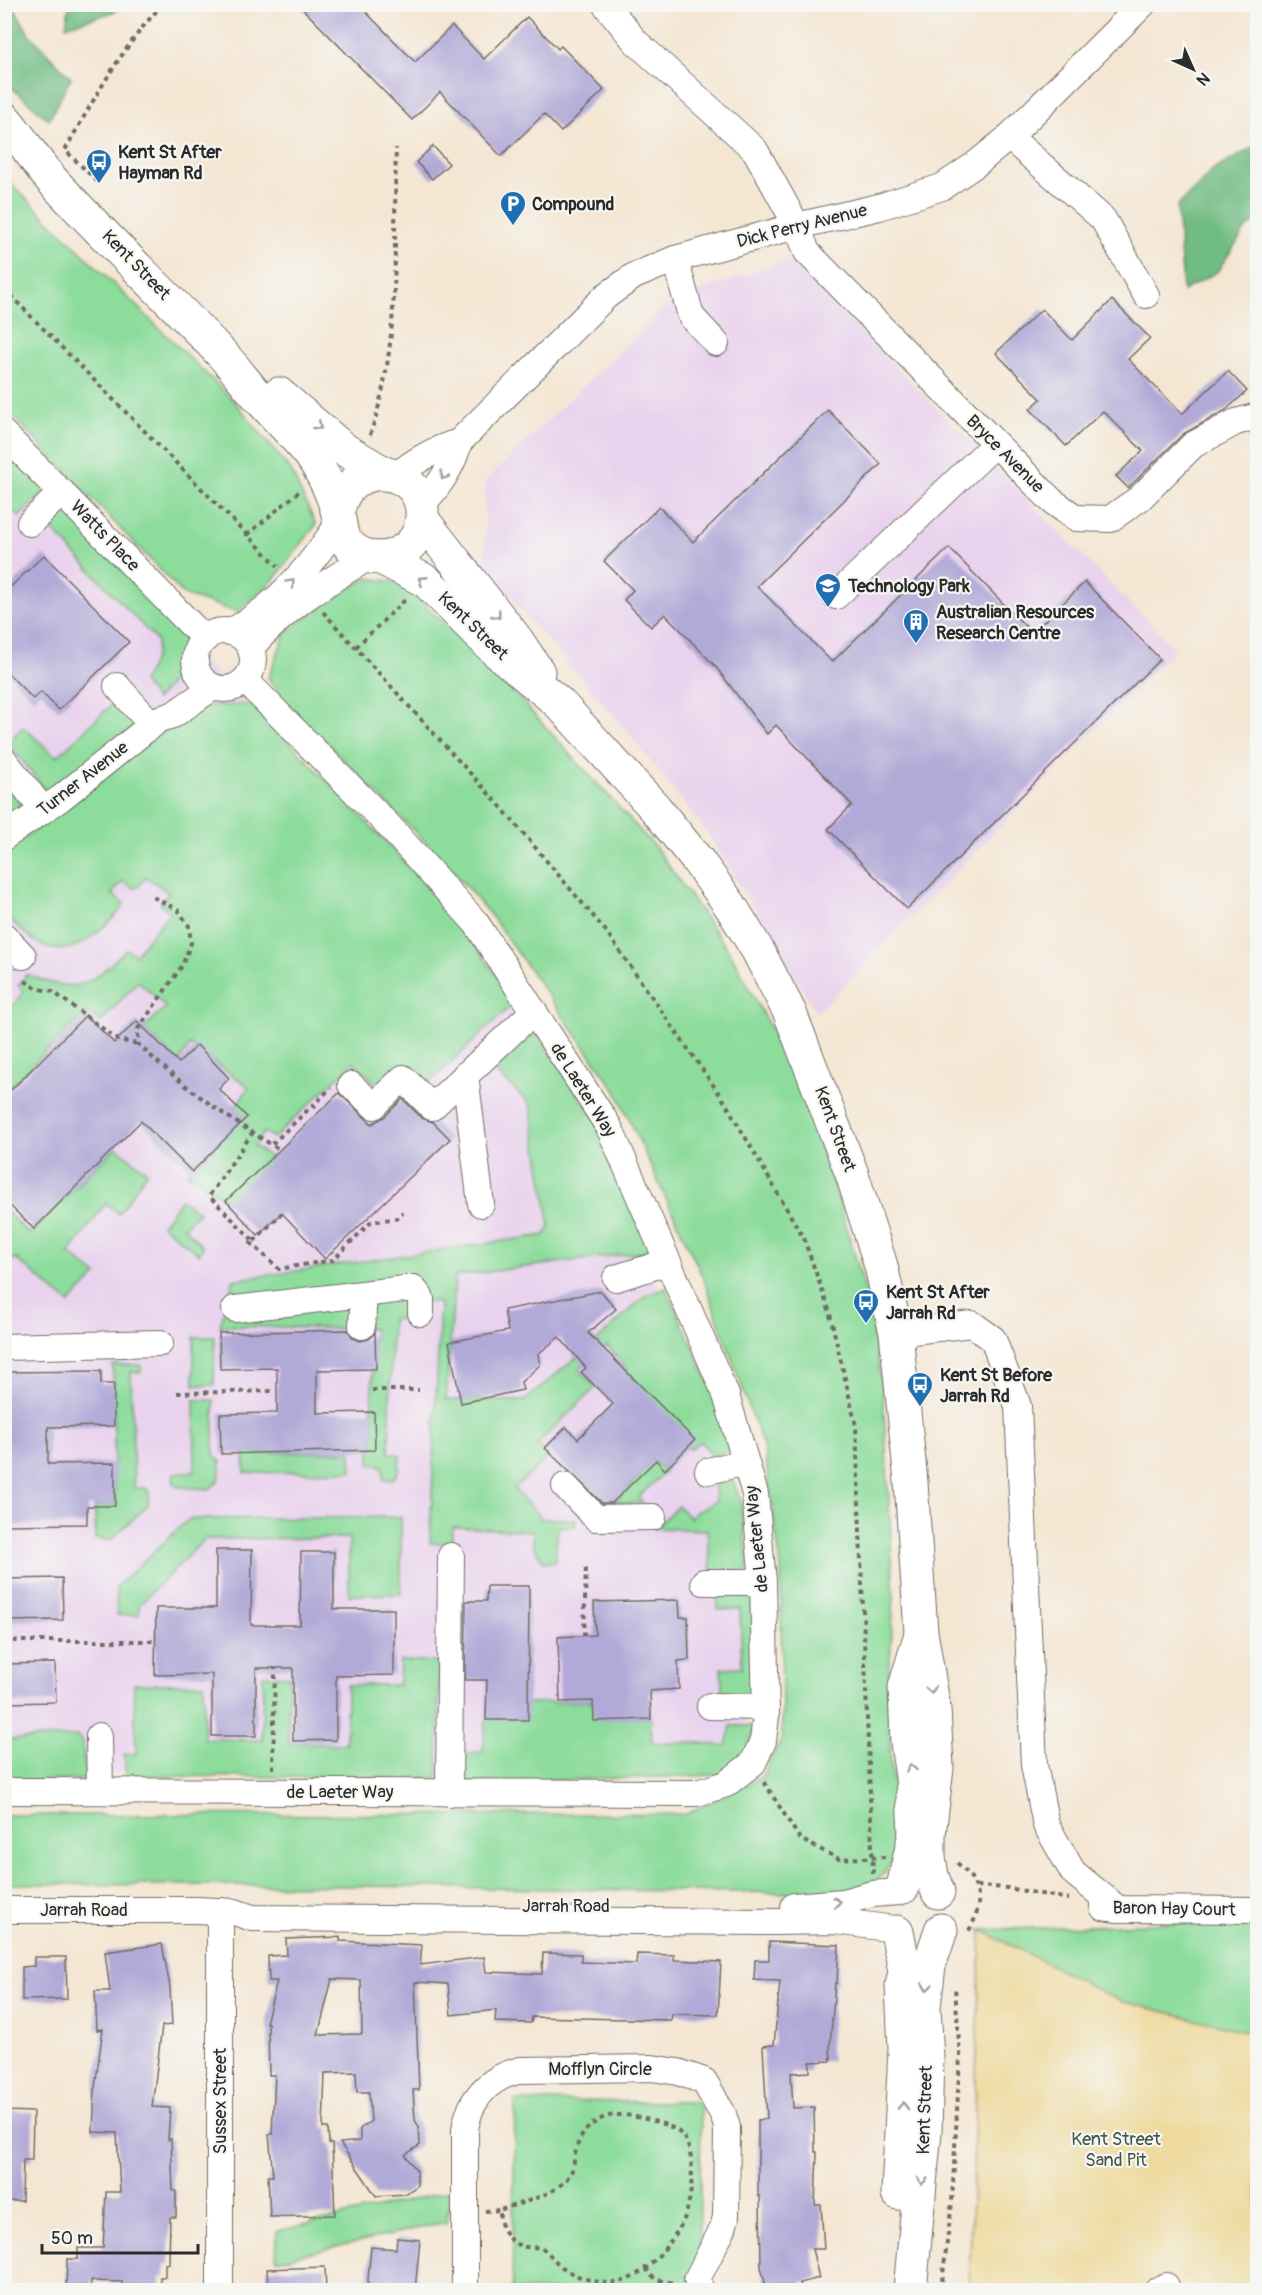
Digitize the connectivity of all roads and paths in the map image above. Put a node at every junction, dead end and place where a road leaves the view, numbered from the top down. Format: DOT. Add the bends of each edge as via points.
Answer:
graph roads {
  1 [pos="162,4"];
  2 [pos="605,4"];
  3 [pos="1143,4"];
  4 [pos="4,118"];
  5 [pos="1009,137"];
  6 [pos="4,147"];
  7 [pos="396,148"];
  8 [pos="50,178"];
  9 [pos="97,182"];
  10 [pos="797,226"];
  11 [pos="675,259"];
  12 [pos="4,289"];
  13 [pos="1146,296"];
  14 [pos="716,343"];
  15 [pos="221,353"];
  16 [pos="1257,416"];
  17 [pos="4,434"];
  18 [pos="369,436"];
  19 [pos="459,442"];
  20 [pos="995,444"];
  21 [pos="391,475"];
  22 [pos="62,492"];
  23 [pos="422,513"];
  24 [pos="338,518"];
  25 [pos="30,523"];
  26 [pos="375,557"];
  27 [pos="426,581"];
  28 [pos="300,588"];
  29 [pos="836,596"];
  30 [pos="230,632"];
  31 [pos="205,639"];
  32 [pos="356,647"];
  33 [pos="250,648"];
  34 [pos="204,678"];
  35 [pos="245,680"];
  36 [pos="117,686"];
  37 [pos="559,703"];
  38 [pos="156,722"];
  39 [pos="4,760"];
  40 [pos="43,810"];
  41 [pos="4,837"];
  42 [pos="153,897"];
  43 [pos="4,936"];
  44 [pos="23,956"];
  45 [pos="25,981"];
  46 [pos="534,1011"];
  47 [pos="138,1044"];
  48 [pos="465,1075"];
  49 [pos="351,1085"];
  50 [pos="313,1105"];
  51 [pos="319,1112"];
  52 [pos="253,1132"];
  53 [pos="272,1144"];
  54 [pos="279,1149"];
  55 [pos="481,1204"];
  56 [pos="403,1212"];
  57 [pos="282,1213"];
  58 [pos="254,1240"];
  59 [pos="668,1262"];
  60 [pos="616,1278"];
  61 [pos="364,1293"];
  62 [pos="421,1313"];
  63 [pos="235,1316"];
  64 [pos="362,1326"];
  65 [pos="896,1333"];
  66 [pos="160,1343"];
  67 [pos="4,1347"];
  68 [pos="372,1390"];
  69 [pos="419,1390"];
  70 [pos="273,1391"];
  71 [pos="177,1393"];
  72 [pos="746,1462"];
  73 [pos="708,1472"];
  74 [pos="565,1486"];
  75 [pos="653,1517"];
  76 [pos="451,1556"];
  77 [pos="586,1564"];
  78 [pos="704,1582"];
  79 [pos="763,1582"];
  80 [pos="921,1632"];
  81 [pos="584,1636"];
  82 [pos="4,1641"];
  83 [pos="155,1641"];
  84 [pos="275,1668"];
  85 [pos="710,1706"];
  86 [pos="766,1707"];
  87 [pos="99,1736"];
  88 [pos="753,1763"];
  89 [pos="4,1791"];
  90 [pos="100,1791"];
  91 [pos="272,1792"];
  92 [pos="449,1793"];
  93 [pos="900,1890"];
  94 [pos="938,1892"];
  95 [pos="1090,1905"];
  96 [pos="1118,1909"];
  97 [pos="4,1910"];
  98 [pos="1257,1910"];
  99 [pos="227,1911"];
  100 [pos="896,1930"];
  101 [pos="954,1932"];
  102 [pos="500,2210"];
  103 [pos="466,2212"];
  104 [pos="646,2268"];
  105 [pos="699,2285"];
  106 [pos="220,2290"];
  107 [pos="465,2290"];
  108 [pos="892,2290"];
  109 [pos="910,2290"];
  1 -- 9 [label="path" via="126,48 65,150"];
  2 -- 10 [label="street, Bryce Avenue" via="636,42 755,150"];
  3 -- 5 [label="street, Dick Perry Avenue"];
  4 -- 8 [label="main road, Kent Street"];
  5 -- 10 [label="street, Dick Perry Avenue" via="942,187"];
  5 -- 13 [label="street" via="1103,219"];
  6 -- 8 [label="main road, Kent Street"];
  7 -- 18 [label="path" via="391,333 381,404"];
  8 -- 15 [label="main road, Kent Street"];
  10 -- 11 [label="street, Dick Perry Avenue"];
  10 -- 20 [label="street, Bryce Avenue" via="807,252"];
  11 -- 14 [label="street" via="691,316"];
  11 -- 19 [label="street, Dick Perry Avenue" via="634,276 606,296"];
  12 -- 28 [label="path"];
  15 -- 21 [label="main road, Kent Street, one-way" via="289,401 345,450"];
  15 -- 24 [label="main road, Kent Street" via="306,448 321,473"];
  16 -- 20 [label="street, Bryce Avenue" via="1236,422 1193,445 1140,498 1110,519 1076,518 1052,501"];
  17 -- 22 [label="street, Watts Place"];
  19 -- 21 [label="street, Dick Perry Avenue" via="443,446"];
  19 -- 23 [label="street, Dick Perry Avenue, one-way" via="455,458"];
  20 -- 29 [label="street"];
  21 -- 23 [label="main road" via="412,488"];
  21 -- 24 [label="main road" via="372,474 354,482 345,492"];
  22 -- 25 [label="street"];
  22 -- 31 [label="street, Watts Place"];
  23 -- 26 [label="main road" via="419,531 409,546 393,556"];
  23 -- 37 [label="main road, Kent Street, one-way"];
  24 -- 26 [label="main road" via="349,545"];
  24 -- 28 [label="street"];
  27 -- 26 [label="main road, Kent Street, one-way"];
  26 -- 28 [label="street"];
  27 -- 32 [label="path"];
  27 -- 37 [label="main road, Kent Street" via="496,651"];
  30 -- 28 [label="street, one-way"];
  28 -- 32 [label="path"];
  28 -- 33 [label="street"];
  30 -- 31 [label="street"];
  30 -- 33 [label="street"];
  31 -- 34 [label="street" via="196,652"];
  32 -- 88 [label="path" via="501,807 605,930 725,1102 804,1239 829,1310 856,1426 872,1858 839,1859 800,1839"];
  33 -- 35 [label="street" via="252,665"];
  34 -- 35 [label="street" via="229,689"];
  34 -- 38 [label="street, Turner Avenue" via="173,715"];
  35 -- 46 [label="street, de Laeter Way" via="389,826 476,923"];
  36 -- 38 [label="street"];
  37 -- 65 [label="main road, Kent Street" via="657,809 730,905 763,961 790,1012 852,1174 881,1266"];
  38 -- 40 [label="street, Turner Avenue"];
  39 -- 40 [label="street"];
  40 -- 41 [label="street, Turner Avenue"];
  42 -- 47 [label="path" via="178,910 189,926 191,943 182,966 138,1029"];
  43 -- 44 [label="street"];
  45 -- 47 [label="path" via="52,991 118,1040"];
  46 -- 48 [label="street"];
  46 -- 59 [label="street, de Laeter Way" via="609,1127"];
  47 -- 52 [label="path" via="166,1071"];
  48 -- 49 [label="street" via="432,1107 403,1078 374,1106"];
  48 -- 55 [label="street"];
  49 -- 50 [label="path" via="343,1077"];
  50 -- 51 [label="path"];
  50 -- 53 [label="path"];
  52 -- 53 [label="path"];
  52 -- 58 [label="path" via="209,1196"];
  53 -- 54 [label="path"];
  56 -- 58 [label="path" via="398,1218 371,1222 333,1260 279,1269 251,1243"];
  57 -- 58 [label="path"];
  59 -- 60 [label="street"];
  59 -- 72 [label="street, de Laeter Way" via="726,1395"];
  61 -- 62 [label="street" via="413,1288 421,1298"];
  61 -- 63 [label="street"];
  61 -- 64 [label="street"];
  65 -- 80 [label="main road, Kent Street"];
  65 -- 96 [label="street" via="972,1324 993,1339 1018,1406 1034,1765 1046,1825 1072,1872"];
  66 -- 67 [label="street"];
  68 -- 69 [label="path"];
  70 -- 71 [label="path"];
  72 -- 73 [label="street"];
  72 -- 79 [label="street, de Laeter Way" via="754,1494"];
  74 -- 75 [label="street" via="596,1518"];
  76 -- 92 [label="street"];
  77 -- 81 [label="path"];
  78 -- 79 [label="street"];
  79 -- 86 [label="street, de Laeter Way"];
  93 -- 80 [label="main road, Kent Street, one-way" via="915,1833 905,1688"];
  80 -- 94 [label="main road, Kent Street, one-way" via="934,1709 937,1768 929,1857"];
  82 -- 83 [label="path"];
  84 -- 91 [label="path"];
  85 -- 86 [label="street"];
  86 -- 88 [label="street, de Laeter Way" via="763,1741"];
  87 -- 90 [label="street"];
  88 -- 92 [label="street, de Laeter Way" via="726,1784 697,1793"];
  89 -- 90 [label="street, de Laeter Way"];
  90 -- 91 [label="street, de Laeter Way"];
  91 -- 92 [label="street, de Laeter Way"];
  93 -- 94 [label="main road" via="922,1883"];
  99 -- 93 [label="street, Jarrah Road, one-way" via="253,1903 745,1908 832,1903"];
  93 -- 100 [label="main road" via="891,1901 889,1912"];
  94 -- 101 [label="main road" via="946,1906 945,1923"];
  95 -- 96 [label="street, Baron Hay Court"];
  95 -- 101 [label="path" via="1056,1896 977,1886 977,1916"];
  96 -- 98 [label="street, Baron Hay Court"];
  97 -- 99 [label="street, Jarrah Road"];
  99 -- 100 [label="street, Jarrah Road" via="252,1918 835,1921"];
  99 -- 106 [label="street, Sussex Street"];
  100 -- 101 [label="main road" via="907,1939 919,1941"];
  108 -- 100 [label="main road, Kent Street, one-way" via="905,2049 905,1971"];
  101 -- 109 [label="main road, Kent Street, one-way" via="929,1966 924,2007 925,2131"];
  102 -- 103 [label="path"];
  102 -- 104 [label="path" via="502,2231 511,2240 525,2247 541,2247 560,2266 582,2278 619,2283"];
  102 -- 104 [label="path" via="549,2192 570,2176 580,2139 588,2127 607,2116 658,2123 686,2139 692,2184 685,2218 663,2252"];
  103 -- 105 [label="street, Mofflyn Circle" via="467,2117 482,2090 495,2080 521,2070 652,2068 678,2072 704,2081 727,2127 726,2217"];
  103 -- 107 [label="street, Mofflyn Circle"];
  104 -- 105 [label="path" via="663,2282"];
}
